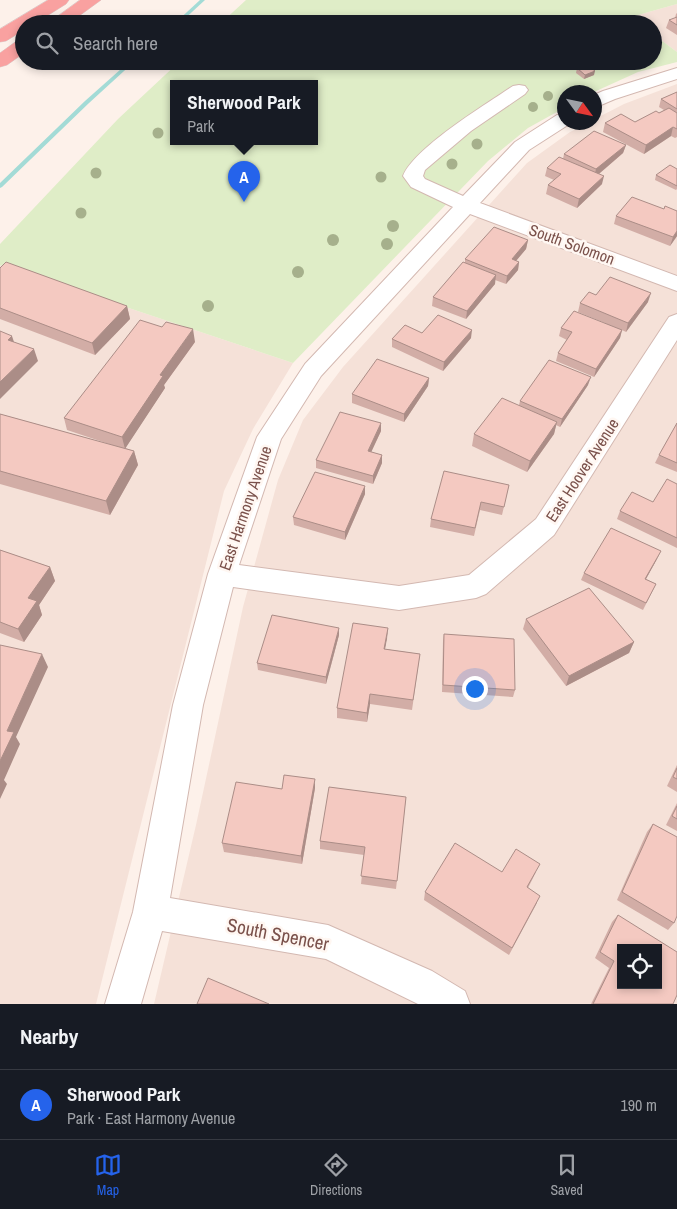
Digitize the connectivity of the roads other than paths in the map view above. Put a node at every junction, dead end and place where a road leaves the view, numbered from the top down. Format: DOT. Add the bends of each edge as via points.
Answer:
graph roads {
  1 [pos="60,0"];
  2 [pos="92,0"];
  3 [pos="36,15"];
  4 [pos="70,15"];
  5 [pos="15,28"];
  6 [pos="0,37"];
  7 [pos="15,50"];
  8 [pos="0,61"];
  9 [pos="677,73"];
  10 [pos="520,90"];
  11 [pos="602,99"];
  12 [pos="557,124"];
  13 [pos="466,205"];
  14 [pos="677,284"];
  15 [pos="677,322"];
  16 [pos="222,574"];
  17 [pos="150,912"];
  18 [pos="123,1004"];
  19 [pos="452,1004"];
  1 -- 3 [label="highway"];
  2 -- 4 [label="highway"];
  5 -- 6 [label="highway"];
  7 -- 8 [label="highway"];
  9 -- 11 [label="street"];
  10 -- 13 [label="street, South Solomon" via="464,128 416,168 413,176 418,183"];
  12 -- 13 [label="street, East Harmony Avenue" via="522,146"];
  13 -- 14 [label="street, South Solomon"];
  13 -- 16 [label="street, East Harmony Avenue" via="320,361 269,437"];
  15 -- 16 [label="street, East Hoover Avenue" via="545,527 476,586 399,598"];
  16 -- 17 [label="street, East Harmony Avenue" via="188,705"];
  17 -- 18 [label="street, East Harmony Avenue"];
  17 -- 19 [label="street, South Spencer" via="328,942 419,984"];
}
